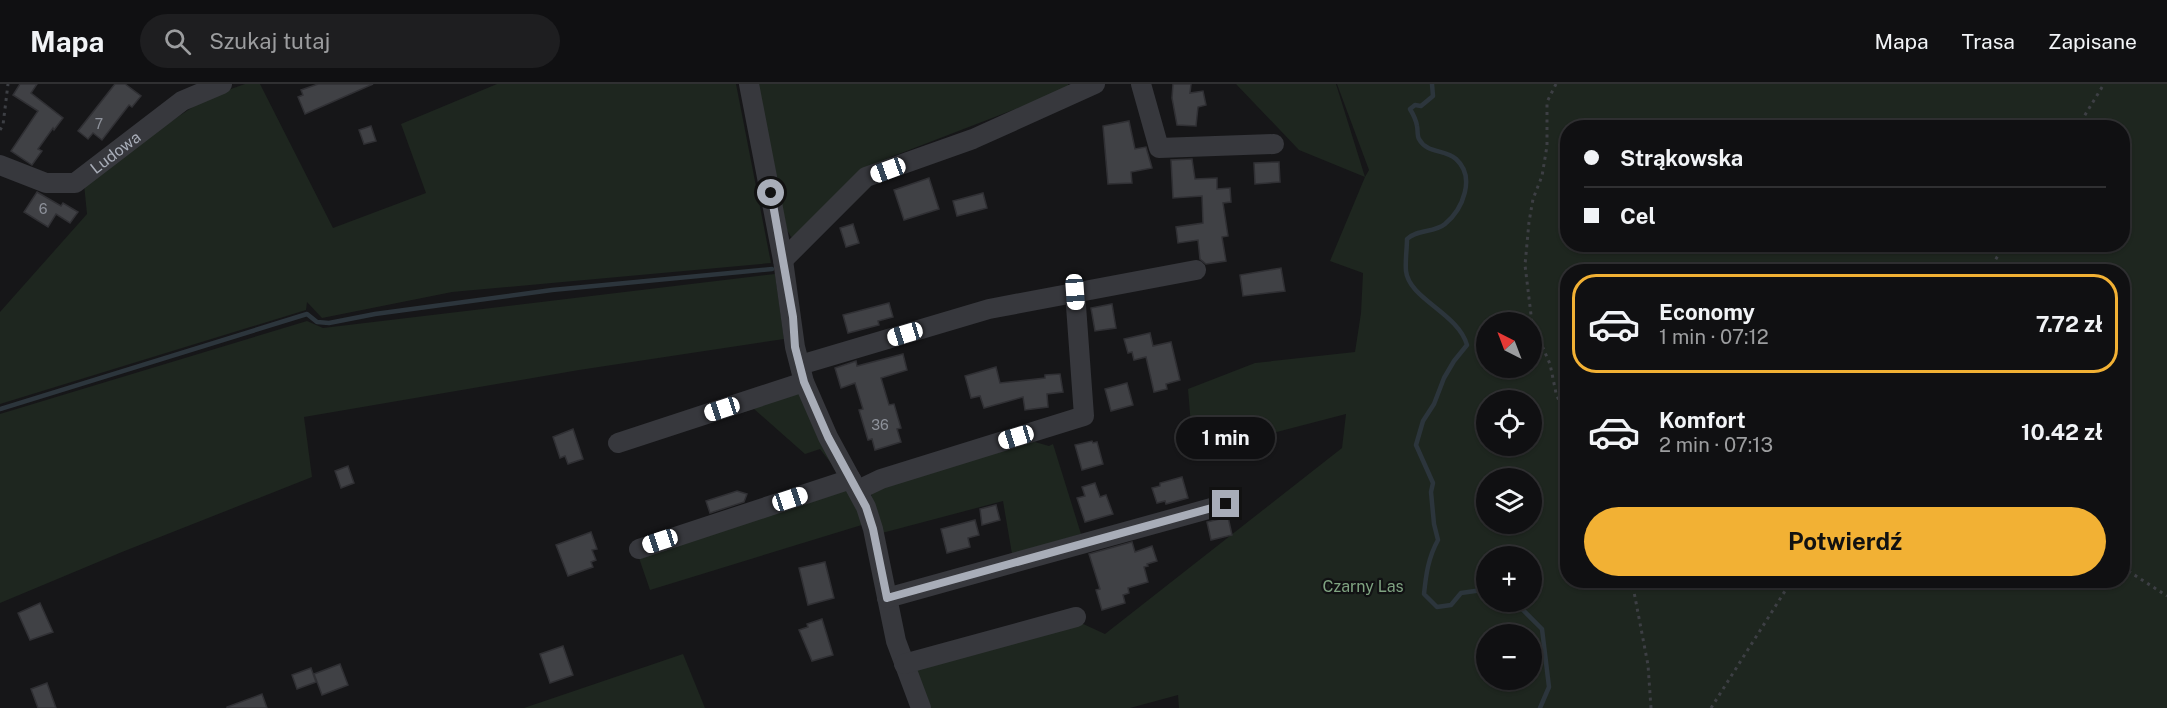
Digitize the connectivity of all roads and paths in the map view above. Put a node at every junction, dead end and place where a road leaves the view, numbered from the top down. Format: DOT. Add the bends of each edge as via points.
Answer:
graph roads {
  1 [pos="8,84"];
  2 [pos="222,84"];
  3 [pos="749,84"];
  4 [pos="1095,84"];
  5 [pos="1141,84"];
  6 [pos="1556,84"];
  7 [pos="2104,84"];
  8 [pos="2082,120"];
  9 [pos="0,130"];
  10 [pos="1274,144"];
  11 [pos="0,165"];
  12 [pos="783,260"];
  13 [pos="1196,270"];
  14 [pos="1075,292"];
  15 [pos="802,374"];
  16 [pos="1560,403"];
  17 [pos="618,443"];
  18 [pos="854,484"];
  19 [pos="1226,504"];
  20 [pos="639,549"];
  21 [pos="2130,572"];
  22 [pos="1632,588"];
  23 [pos="1787,588"];
  24 [pos="2167,596"];
  25 [pos="887,598"];
  26 [pos="1076,617"];
  27 [pos="904,664"];
  28 [pos="921,708"];
  29 [pos="1651,708"];
  30 [pos="1712,708"];
  1 -- 9 [label="path"];
  2 -- 11 [label="street, Ludowa" via="182,102 75,183 46,183"];
  3 -- 12 [label="street"];
  4 -- 12 [label="street" via="973,139 866,177"];
  5 -- 10 [label="street" via="1159,148"];
  6 -- 16 [label="path" via="1546,110 1547,146 1528,222 1525,265 1532,323 1550,364"];
  7 -- 8 [label="path"];
  12 -- 15 [label="street"];
  13 -- 14 [label="street"];
  14 -- 15 [label="street" via="989,309"];
  14 -- 18 [label="street" via="1084,416"];
  15 -- 17 [label="street"];
  15 -- 18 [label="street" via="824,429"];
  18 -- 20 [label="street"];
  18 -- 25 [label="street" via="873,529"];
  19 -- 25 [label="street"];
  21 -- 24 [label="path"];
  22 -- 29 [label="path" via="1648,665"];
  23 -- 30 [label="path"];
  25 -- 27 [label="street"];
  26 -- 27 [label="street"];
  27 -- 28 [label="street"];
}
